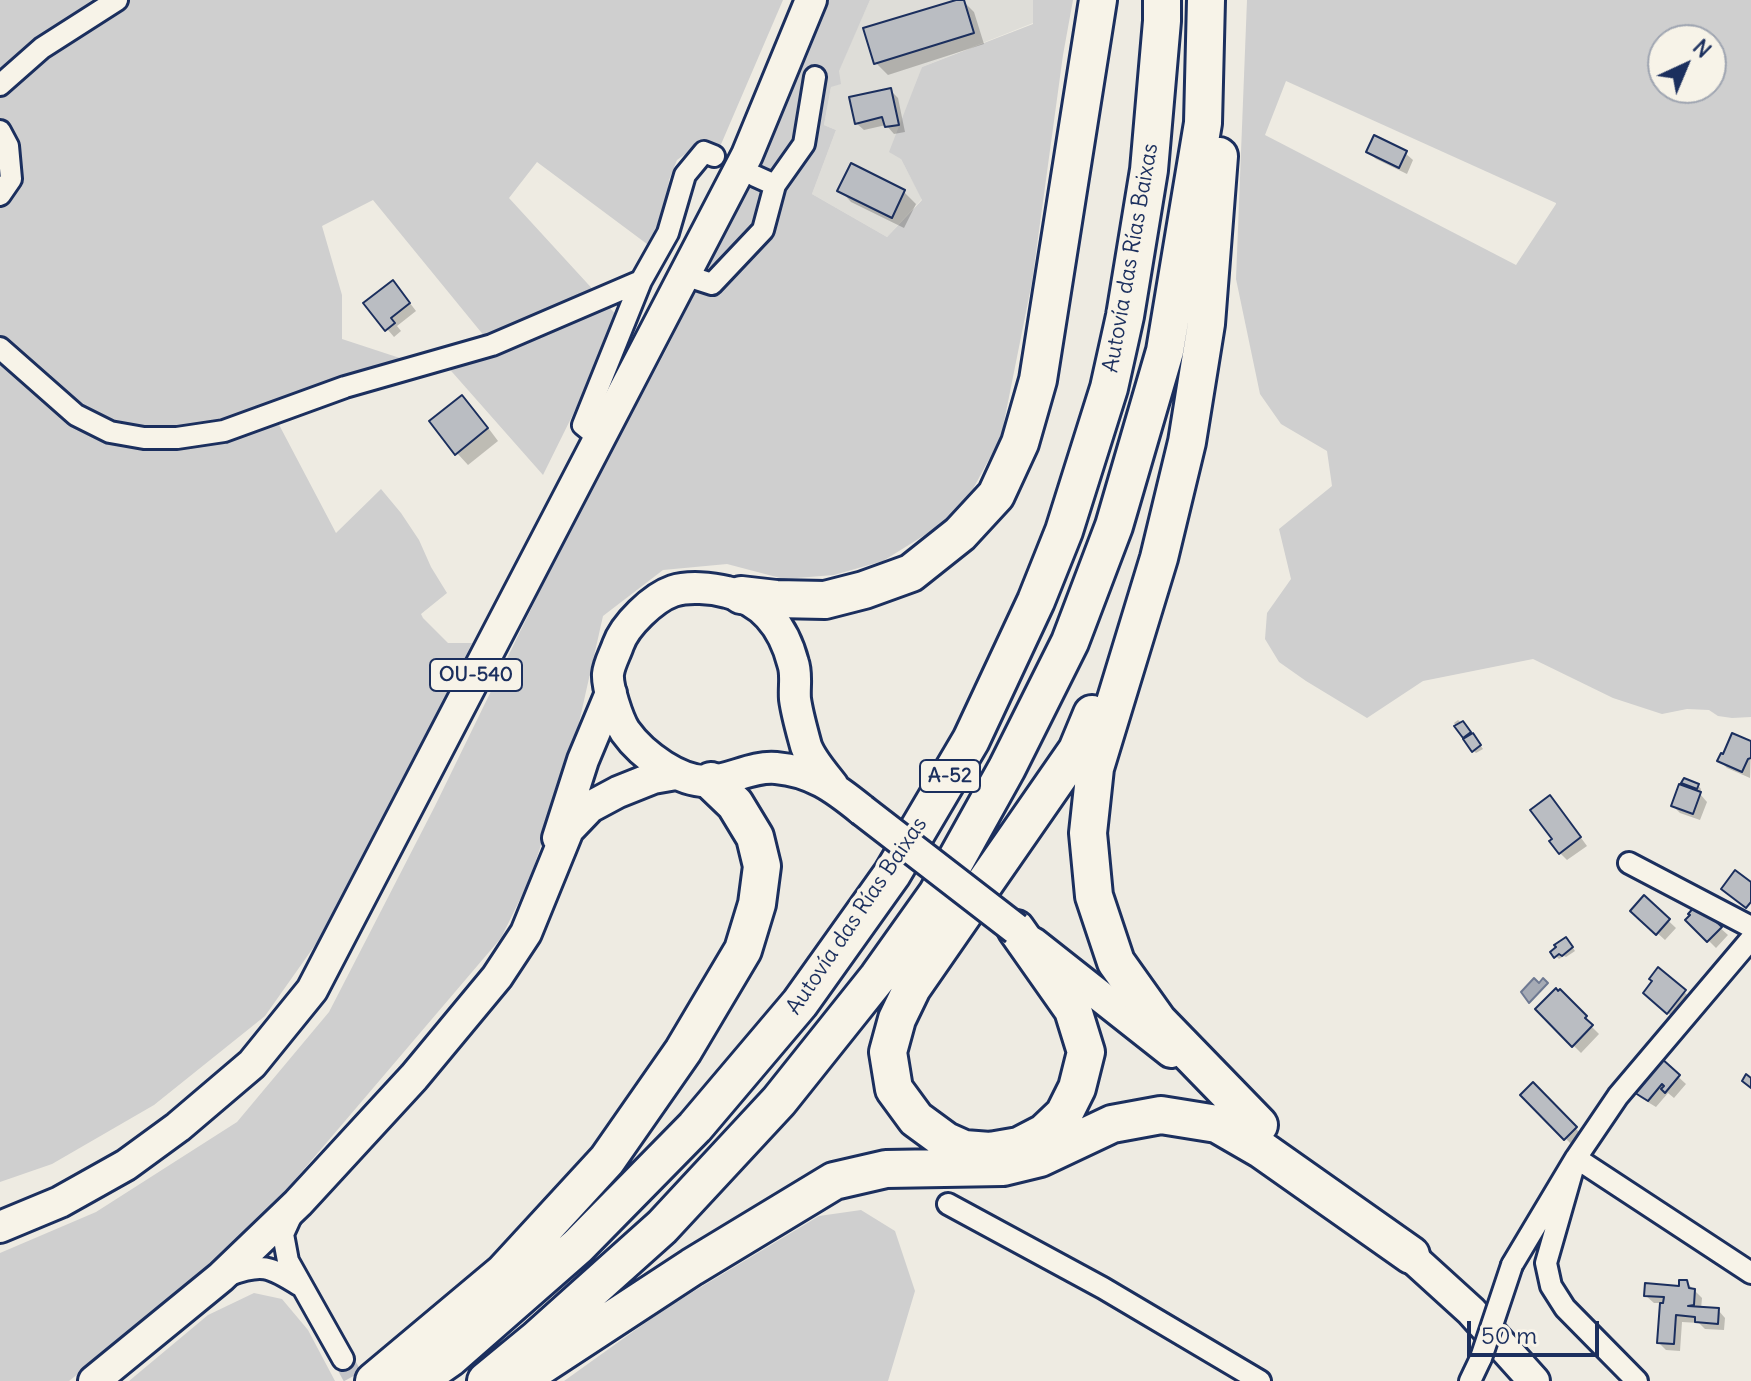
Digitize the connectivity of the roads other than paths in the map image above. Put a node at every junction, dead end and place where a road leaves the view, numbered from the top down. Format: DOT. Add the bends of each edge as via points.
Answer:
graph roads {
  1 [pos="117,0"];
  2 [pos="811,0"];
  3 [pos="1098,0"];
  4 [pos="1162,0"];
  5 [pos="1206,0"];
  6 [pos="1224,0"];
  7 [pos="815,77"];
  8 [pos="0,85"];
  9 [pos="0,131"];
  10 [pos="714,156"];
  11 [pos="755,176"];
  12 [pos="775,185"];
  13 [pos="0,195"];
  14 [pos="684,275"];
  15 [pos="641,281"];
  16 [pos="0,348"];
  17 [pos="599,438"];
  18 [pos="1159,558"];
  19 [pos="741,595"];
  20 [pos="611,693"];
  21 [pos="676,774"];
  22 [pos="711,781"];
  23 [pos="833,786"];
  24 [pos="1629,863"];
  25 [pos="550,871"];
  26 [pos="1751,927"];
  27 [pos="1016,929"];
  28 [pos="1751,939"];
  29 [pos="1259,1125"];
  30 [pos="1576,1158"];
  31 [pos="298,1203"];
  32 [pos="948,1204"];
  33 [pos="0,1227"];
  34 [pos="259,1241"];
  35 [pos="1411,1255"];
  36 [pos="282,1265"];
  37 [pos="1751,1273"];
  38 [pos="221,1277"];
  39 [pos="343,1359"];
  40 [pos="94,1381"];
  41 [pos="374,1381"];
  42 [pos="417,1381"];
  43 [pos="486,1381"];
  44 [pos="518,1381"];
  45 [pos="1260,1381"];
  46 [pos="1470,1381"];
  47 [pos="1534,1381"];
  48 [pos="1637,1381"];
  1 -- 8 [label="street" via="42,48"];
  2 -- 14 [label="main road, OU-540" via="747,155"];
  3 -- 19 [label="highway" via="1038,380 1020,443 996,495 960,534 911,573 825,600"];
  4 -- 42 [label="highway, Autovía das Rías Baixas / A-52" via="1149,170 1109,388 1064,531 971,740 892,874 800,1003 695,1127 578,1246"];
  5 -- 43 [label="highway, Autovía das Rías Baixas / A-52" via="1203,123 1165,351 1114,526 1070,642 1007,768 937,894 779,1101 662,1227"];
  6 -- 18 [label="highway" via="1206,324 1187,442"];
  7 -- 12 [label="street" via="804,144"];
  9 -- 13 [label="street" via="8,146 11,179"];
  10 -- 15 [label="street" via="704,152 685,175 668,233"];
  11 -- 12 [label="street"];
  12 -- 14 [label="street" via="763,230 712,284"];
  14 -- 17 [label="main road, OU-540"];
  15 -- 16 [label="street" via="492,345 345,387 224,431 177,438 110,432 76,415"];
  15 -- 17 [label="street" via="583,425"];
  17 -- 33 [label="main road, OU-540" via="312,990 252,1064 178,1127 126,1165 60,1202"];
  18 -- 27 [label="highway" via="1077,750 912,988 897,1019 888,1052 894,1089 916,1119 964,1149 1019,1146 1044,1133 1064,1114 1086,1052 1073,1010"];
  18 -- 29 [label="highway" via="1095,768 1088,833 1094,896 1116,962 1158,1021"];
  19 -- 20 [label="main road" via="710,588 673,591 644,609 621,637 608,673"];
  19 -- 23 [label="main road" via="769,614 783,636 794,665 807,750"];
  20 -- 21 [label="main road" via="624,730"];
  20 -- 25 [label="main road" via="583,760"];
  21 -- 22 [label="main road"];
  21 -- 25 [label="main road" via="653,778 590,807 568,830"];
  22 -- 23 [label="main road" via="775,768"];
  22 -- 41 [label="highway" via="735,804 755,837 762,866 743,950 683,1051 607,1160 504,1272"];
  23 -- 27 [label="main road, bridge"];
  24 -- 26 [label="street"];
  25 -- 31 [label="main road" via="526,933 497,977"];
  27 -- 29 [label="main road"];
  28 -- 30 [label="street" via="1618,1096"];
  29 -- 35 [label="main road"];
  30 -- 37 [label="street"];
  30 -- 46 [label="street, bridge" via="1512,1265"];
  30 -- 48 [label="street" via="1546,1263 1551,1286 1565,1308"];
  31 -- 34 [label="main road"];
  31 -- 36 [label="street" via="283,1234"];
  32 -- 45 [label="street"];
  34 -- 36 [label="street" via="269,1242"];
  34 -- 38 [label="main road"];
  35 -- 44 [label="highway" via="1217,1124 1161,1115 1112,1124 1040,1158 1003,1167 886,1169 834,1181"];
  35 -- 47 [label="main road"];
  36 -- 38 [label="street" via="253,1266"];
  36 -- 39 [label="street" via="302,1287"];
  38 -- 40 [label="main road"];
}
